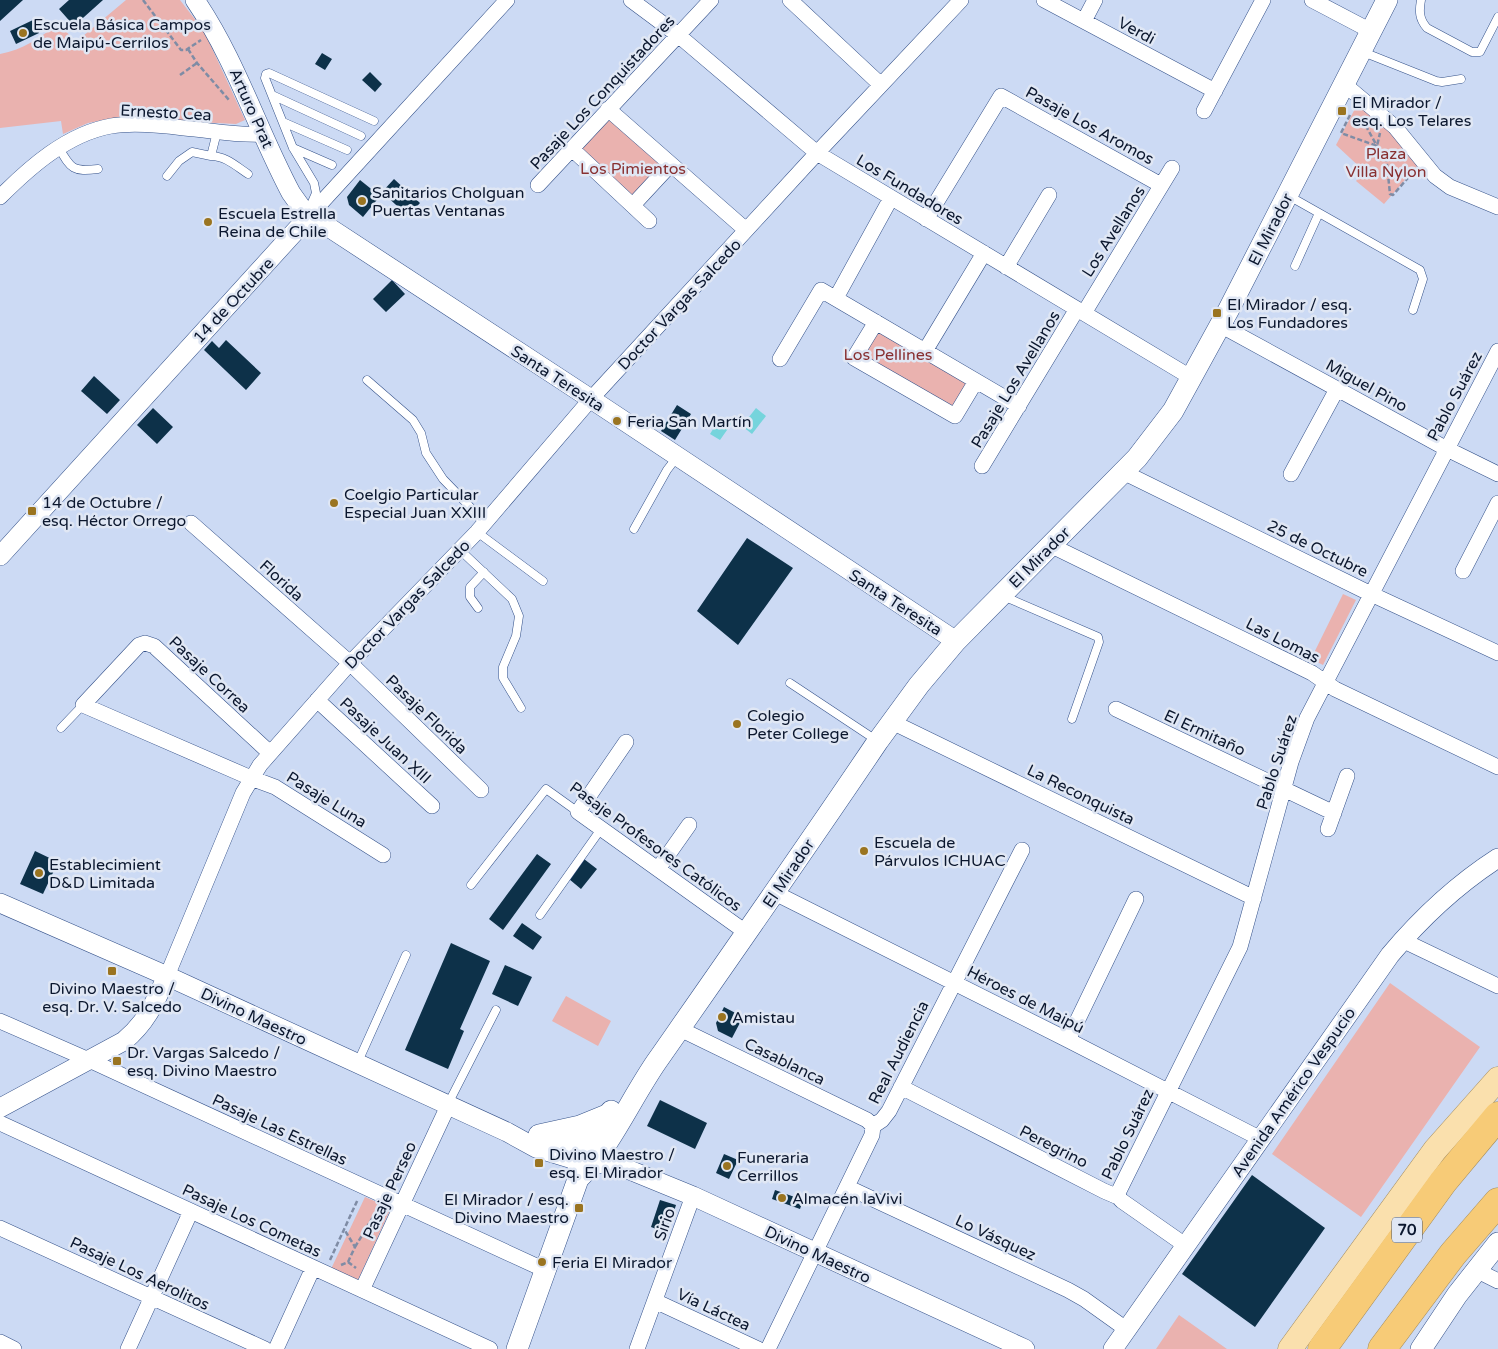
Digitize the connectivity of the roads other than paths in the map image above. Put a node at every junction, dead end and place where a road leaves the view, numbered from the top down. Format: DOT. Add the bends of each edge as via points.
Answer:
graph roads {
  1 [pos="506,0"];
  2 [pos="632,0"];
  3 [pos="711,0"];
  4 [pos="790,0"];
  5 [pos="961,0"];
  6 [pos="1044,0"];
  7 [pos="1095,0"];
  8 [pos="1263,0"];
  9 [pos="1312,0"];
  10 [pos="1387,0"];
  11 [pos="1421,0"];
  12 [pos="200,2"];
  13 [pos="1498,17"];
  14 [pos="1084,21"];
  15 [pos="1371,31"];
  16 [pos="678,35"];
  17 [pos="1361,51"];
  18 [pos="1461,79"];
  19 [pos="881,85"];
  20 [pos="1215,91"];
  21 [pos="272,95"];
  22 [pos="1352,95"];
  23 [pos="608,110"];
  24 [pos="1204,111"];
  25 [pos="374,121"];
  26 [pos="283,122"];
  27 [pos="217,132"];
  28 [pos="264,134"];
  29 [pos="361,136"];
  30 [pos="60,148"];
  31 [pos="293,148"];
  32 [pos="572,149"];
  33 [pos="347,150"];
  34 [pos="817,153"];
  35 [pos="211,156"];
  36 [pos="671,164"];
  37 [pos="332,165"];
  38 [pos="1172,168"];
  39 [pos="98,169"];
  40 [pos="248,174"];
  41 [pos="167,176"];
  42 [pos="538,185"];
  43 [pos="1161,186"];
  44 [pos="1049,195"];
  45 [pos="1287,195"];
  46 [pos="0,198"];
  47 [pos="891,198"];
  48 [pos="633,205"];
  49 [pos="1498,207"];
  50 [pos="1319,213"];
  51 [pos="309,214"];
  52 [pos="926,218"];
  53 [pos="649,221"];
  54 [pos="746,230"];
  55 [pos="984,253"];
  56 [pos="1295,266"];
  57 [pos="1006,267"];
  58 [pos="836,298"];
  59 [pos="1413,310"];
  60 [pos="1081,311"];
  61 [pos="876,322"];
  62 [pos="1220,324"];
  63 [pos="926,351"];
  64 [pos="1498,351"];
  65 [pos="780,359"];
  66 [pos="1192,378"];
  67 [pos="367,380"];
  68 [pos="976,381"];
  69 [pos="1337,389"];
  70 [pos="592,399"];
  71 [pos="1018,406"];
  72 [pos="1447,449"];
  73 [pos="677,457"];
  74 [pos="982,466"];
  75 [pos="1123,472"];
  76 [pos="1291,474"];
  77 [pos="1498,474"];
  78 [pos="1498,503"];
  79 [pos="191,523"];
  80 [pos="480,528"];
  81 [pos="634,530"];
  82 [pos="1050,546"];
  83 [pos="460,550"];
  84 [pos="0,556"];
  85 [pos="1463,571"];
  86 [pos="484,572"];
  87 [pos="542,581"];
  88 [pos="1371,594"];
  89 [pos="1001,595"];
  90 [pos="478,608"];
  91 [pos="956,641"];
  92 [pos="1498,653"];
  93 [pos="350,663"];
  94 [pos="1325,682"];
  95 [pos="790,684"];
  96 [pos="317,700"];
  97 [pos="83,705"];
  98 [pos="521,708"];
  99 [pos="1116,709"];
  100 [pos="1072,720"];
  101 [pos="892,722"];
  102 [pos="61,728"];
  103 [pos="878,741"];
  104 [pos="626,742"];
  105 [pos="270,753"];
  106 [pos="1498,767"];
  107 [pos="1347,776"];
  108 [pos="251,778"];
  109 [pos="1284,788"];
  110 [pos="481,790"];
  111 [pos="432,806"];
  112 [pos="578,812"];
  113 [pos="1334,812"];
  114 [pos="689,824"];
  115 [pos="601,828"];
  116 [pos="1328,829"];
  117 [pos="1022,850"];
  118 [pos="383,855"];
  119 [pos="1498,858"];
  120 [pos="658,869"];
  121 [pos="471,885"];
  122 [pos="775,892"];
  123 [pos="1254,898"];
  124 [pos="1136,899"];
  125 [pos="0,903"];
  126 [pos="540,915"];
  127 [pos="747,933"];
  128 [pos="1402,940"];
  129 [pos="406,955"];
  130 [pos="167,976"];
  131 [pos="953,983"];
  132 [pos="1498,986"];
  133 [pos="496,1010"];
  134 [pos="0,1021"];
  135 [pos="680,1029"];
  136 [pos="1068,1040"];
  137 [pos="89,1060"];
  138 [pos="357,1064"];
  139 [pos="1498,1078"];
  140 [pos="641,1084"];
  141 [pos="901,1087"];
  142 [pos="1168,1091"];
  143 [pos="448,1106"];
  144 [pos="0,1108"];
  145 [pos="607,1115"];
  146 [pos="1498,1116"];
  147 [pos="0,1123"];
  148 [pos="873,1126"];
  149 [pos="508,1132"];
  150 [pos="538,1134"];
  151 [pos="1260,1139"];
  152 [pos="591,1161"];
  153 [pos="847,1187"];
  154 [pos="693,1196"];
  155 [pos="1118,1197"];
  156 [pos="1498,1202"];
  157 [pos="400,1206"];
  158 [pos="191,1211"];
  159 [pos="0,1228"];
  160 [pos="1498,1243"];
  161 [pos="1185,1245"];
  162 [pos="814,1252"];
  163 [pos="321,1270"];
  164 [pos="545,1270"];
  165 [pos="1476,1270"];
  166 [pos="1498,1281"];
  167 [pos="362,1290"];
  168 [pos="152,1298"];
  169 [pos="655,1301"];
  170 [pos="1126,1329"];
  171 [pos="0,1342"];
  172 [pos="14,1349"];
  173 [pos="128,1349"];
  174 [pos="264,1349"];
  175 [pos="276,1349"];
  176 [pos="490,1349"];
  177 [pos="517,1349"];
  178 [pos="637,1349"];
  179 [pos="758,1349"];
  180 [pos="768,1349"];
  181 [pos="1025,1349"];
  182 [pos="1113,1349"];
  183 [pos="1290,1349"];
  184 [pos="1322,1349"];
  185 [pos="1382,1349"];
  186 [pos="1421,1349"];
  1 -- 51 [label="street, 14 de Octubre"];
  2 -- 16 [label="street, Los Fundadores"];
  3 -- 16 [label="street, Pasaje Los Conquistadores"];
  4 -- 19 [label="street"];
  5 -- 19 [label="street, Doctor Vargas Salcedo"];
  6 -- 14 [label="street, Verdi"];
  7 -- 14 [label="street"];
  8 -- 20 [label="street"];
  9 -- 15 [label="street"];
  10 -- 15 [label="main road, El Mirador"];
  11 -- 13 [label="lane" via="1420,17 1427,28 1472,52 1480,52"];
  12 -- 28 [label="street, Arturo Prat" via="228,54"];
  14 -- 20 [label="street, Verdi"];
  15 -- 17 [label="main road, El Mirador"];
  16 -- 23 [label="street, Pasaje Los Conquistadores"];
  16 -- 34 [label="street, Los Fundadores"];
  17 -- 18 [label="lane" via="1436,81"];
  17 -- 22 [label="main road, El Mirador"];
  19 -- 34 [label="street, Doctor Vargas Salcedo"];
  20 -- 24 [label="street"];
  21 -- 25 [label="lane" via="265,78 269,73"];
  21 -- 26 [label="lane"];
  21 -- 29 [label="lane"];
  22 -- 45 [label="main road, El Mirador"];
  22 -- 49 [label="street" via="1384,117 1435,176 1450,187"];
  23 -- 32 [label="street, Pasaje Los Conquistadores"];
  23 -- 36 [label="street"];
  26 -- 31 [label="lane"];
  26 -- 33 [label="lane"];
  27 -- 28 [label="street, Ernesto Cea" via="249,136"];
  27 -- 30 [label="street, Ernesto Cea" via="173,126 111,126 80,136"];
  27 -- 35 [label="lane"];
  28 -- 51 [label="street, Arturo Prat" via="291,193"];
  30 -- 39 [label="lane" via="71,167 82,171"];
  30 -- 46 [label="street, Ernesto Cea"];
  31 -- 37 [label="lane"];
  31 -- 51 [label="lane" via="316,189"];
  32 -- 42 [label="street, Pasaje Los Conquistadores"];
  32 -- 48 [label="street"];
  34 -- 47 [label="street, Los Fundadores"];
  34 -- 54 [label="street, Doctor Vargas Salcedo"];
  35 -- 40 [label="lane" via="225,159"];
  35 -- 41 [label="lane" via="192,152 179,161"];
  36 -- 48 [label="street"];
  36 -- 54 [label="street"];
  38 -- 43 [label="street, Los Avellanos"];
  43 -- 52 [label="street, Pasaje Los Aromos" via="1001,96"];
  43 -- 60 [label="street, Los Avellanos"];
  44 -- 57 [label="street"];
  45 -- 50 [label="lane"];
  45 -- 62 [label="main road, El Mirador"];
  47 -- 52 [label="street, Los Fundadores"];
  47 -- 58 [label="street"];
  48 -- 53 [label="street"];
  50 -- 56 [label="lane"];
  50 -- 59 [label="lane" via="1420,270 1423,279"];
  51 -- 70 [label="street, Santa Teresita"];
  51 -- 84 [label="street, 14 de Octubre"];
  52 -- 55 [label="street, Los Fundadores"];
  54 -- 70 [label="street, Doctor Vargas Salcedo"];
  55 -- 57 [label="street, Los Fundadores"];
  55 -- 63 [label="street"];
  57 -- 60 [label="street, Los Fundadores"];
  58 -- 61 [label="street"];
  58 -- 65 [label="street" via="821,290"];
  60 -- 66 [label="street, Los Fundadores"];
  60 -- 71 [label="street, Pasaje Los Avellanos"];
  61 -- 63 [label="street"];
  61 -- 68 [label="street" via="854,358 955,416"];
  62 -- 66 [label="main road, El Mirador"];
  62 -- 69 [label="street, Miguel Pino"];
  63 -- 68 [label="street"];
  64 -- 72 [label="street, Pablo Suárez"];
  66 -- 75 [label="main road, El Mirador" via="1162,427"];
  67 -- 80 [label="lane" via="413,420 421,433 426,453 442,479 473,510"];
  68 -- 71 [label="street"];
  69 -- 72 [label="street, Miguel Pino"];
  69 -- 76 [label="street"];
  70 -- 73 [label="street, Santa Teresita"];
  70 -- 80 [label="street, Doctor Vargas Salcedo"];
  71 -- 74 [label="street, Pasaje Los Avellanos"];
  72 -- 77 [label="street, Miguel Pino"];
  72 -- 88 [label="street, Pablo Suárez"];
  73 -- 81 [label="lane"];
  73 -- 91 [label="street, Santa Teresita"];
  75 -- 82 [label="main road, El Mirador"];
  75 -- 88 [label="street, 25 de Octubre"];
  78 -- 85 [label="street"];
  79 -- 93 [label="street, Florida"];
  80 -- 83 [label="street, Doctor Vargas Salcedo"];
  80 -- 87 [label="lane"];
  82 -- 89 [label="main road, El Mirador"];
  82 -- 94 [label="street, Las Lomas"];
  83 -- 86 [label="lane"];
  83 -- 93 [label="street, Doctor Vargas Salcedo"];
  86 -- 90 [label="lane" via="468,593"];
  86 -- 98 [label="lane" via="512,599 519,616 516,636 503,667 503,678"];
  88 -- 92 [label="street, 25 de Octubre"];
  88 -- 94 [label="street, Pablo Suárez"];
  89 -- 91 [label="main road, El Mirador"];
  89 -- 100 [label="lane" via="1098,637"];
  91 -- 101 [label="main road, El Mirador"];
  93 -- 96 [label="street, Doctor Vargas Salcedo"];
  93 -- 110 [label="street, Pasaje Florida"];
  94 -- 106 [label="street, Las Lomas"];
  94 -- 109 [label="street, Pablo Suárez" via="1300,736"];
  95 -- 103 [label="lane"];
  96 -- 105 [label="street, Doctor Vargas Salcedo"];
  96 -- 111 [label="street, Pasaje Juan XIII"];
  97 -- 102 [label="lane, Pasaje Correa"];
  97 -- 105 [label="street, Pasaje Correa" via="139,645 145,643 154,646"];
  97 -- 108 [label="street"];
  99 -- 109 [label="street, El Ermitaño"];
  101 -- 103 [label="main road, El Mirador"];
  101 -- 123 [label="street, La Reconquista"];
  103 -- 122 [label="main road, El Mirador"];
  104 -- 112 [label="street"];
  105 -- 108 [label="street, Doctor Vargas Salcedo"];
  107 -- 113 [label="street"];
  108 -- 118 [label="street, Pasaje Luna" via="275,787"];
  108 -- 130 [label="street, Doctor Vargas Salcedo"];
  109 -- 113 [label="street, El Ermitaño"];
  109 -- 123 [label="street, Pablo Suárez"];
  112 -- 115 [label="street, Pasaje Profesores Católicos"];
  112 -- 121 [label="lane, Pasaje Profesores Católicos" via="546,789"];
  113 -- 116 [label="street"];
  114 -- 120 [label="street"];
  115 -- 120 [label="street, Pasaje Profesores Católicos"];
  115 -- 126 [label="lane"];
  117 -- 131 [label="street, Real Audiencia"];
  119 -- 128 [label="street, Avenida Américo Vespucio" via="1449,893"];
  120 -- 127 [label="street, Pasaje Profesores Católicos"];
  122 -- 127 [label="main road, El Mirador"];
  122 -- 131 [label="street, Héroes de Maipú"];
  123 -- 142 [label="street, Pablo Suárez" via="1235,960"];
  124 -- 136 [label="street"];
  125 -- 130 [label="street, Divino Maestro"];
  127 -- 135 [label="main road, El Mirador"];
  128 -- 132 [label="street"];
  128 -- 151 [label="street, Avenida Américo Vespucio"];
  129 -- 138 [label="lane"];
  130 -- 137 [label="street, Doctor Vargas Salcedo" via="151,1011 140,1025 124,1041"];
  130 -- 138 [label="street, Divino Maestro"];
  131 -- 136 [label="street, Héroes de Maipú"];
  131 -- 141 [label="street, Real Audiencia"];
  133 -- 143 [label="lane"];
  134 -- 137 [label="street, Pasaje Las Estrellas"];
  135 -- 140 [label="main road, El Mirador"];
  135 -- 148 [label="street, Casablanca" via="867,1120"];
  136 -- 142 [label="street, Héroes de Maipú"];
  137 -- 144 [label="street, Doctor Vargas Salcedo"];
  137 -- 157 [label="street, Pasaje Las Estrellas"];
  138 -- 143 [label="street, Divino Maestro"];
  139 -- 183 [label="main road" via="1424,1164"];
  140 -- 145 [label="main road, El Mirador"];
  140 -- 152 [label="main road, El Mirador"];
  141 -- 148 [label="street, Real Audiencia" via="886,1116"];
  141 -- 155 [label="street, Peregrino"];
  142 -- 151 [label="street, Héroes de Maipú"];
  142 -- 155 [label="street, Pablo Suárez"];
  143 -- 149 [label="street, Divino Maestro"];
  143 -- 157 [label="street, Pasaje Perseo"];
  145 -- 150 [label="main road" via="580,1126"];
  145 -- 152 [label="main road, El Mirador"];
  146 -- 184 [label="highway, 70" via="1443,1182"];
  147 -- 158 [label="street, Pasaje Los Cometas"];
  148 -- 153 [label="street, Real Audiencia" via="872,1135"];
  149 -- 150 [label="street, Divino Maestro"];
  149 -- 152 [label="street, Divino Maestro" via="536,1148"];
  150 -- 152 [label="street, Divino Maestro"];
  151 -- 161 [label="street, Avenida Américo Vespucio"];
  152 -- 154 [label="street, Divino Maestro"];
  152 -- 164 [label="main road, El Mirador"];
  153 -- 162 [label="street, Real Audiencia"];
  153 -- 170 [label="street, Lo Vásquez" via="1068,1290"];
  154 -- 162 [label="street, Divino Maestro"];
  154 -- 169 [label="street, Sirio"];
  155 -- 161 [label="street, Peregrino"];
  156 -- 185 [label="highway" via="1453,1254"];
  157 -- 164 [label="street, Pasaje Las Estrellas"];
  157 -- 167 [label="street, Pasaje Perseo"];
  158 -- 163 [label="street, Pasaje Los Cometas"];
  158 -- 168 [label="street"];
  159 -- 168 [label="street, Pasaje Los Aerolitos"];
  160 -- 165 [label="main road"];
  161 -- 170 [label="street, Avenida Américo Vespucio"];
  162 -- 180 [label="street, Real Audiencia"];
  162 -- 181 [label="street, Divino Maestro"];
  163 -- 167 [label="street, Pasaje Los Cometas"];
  163 -- 175 [label="street"];
  164 -- 177 [label="main road, El Mirador"];
  165 -- 166 [label="street"];
  165 -- 186 [label="main road"];
  167 -- 176 [label="street, Pasaje Los Cometas"];
  168 -- 173 [label="street"];
  168 -- 174 [label="street, Pasaje Los Aerolitos"];
  169 -- 178 [label="street, Sirio"];
  169 -- 179 [label="street, Vía Láctea"];
  170 -- 182 [label="street, Avenida Américo Vespucio"];
  171 -- 172 [label="street"];
}
